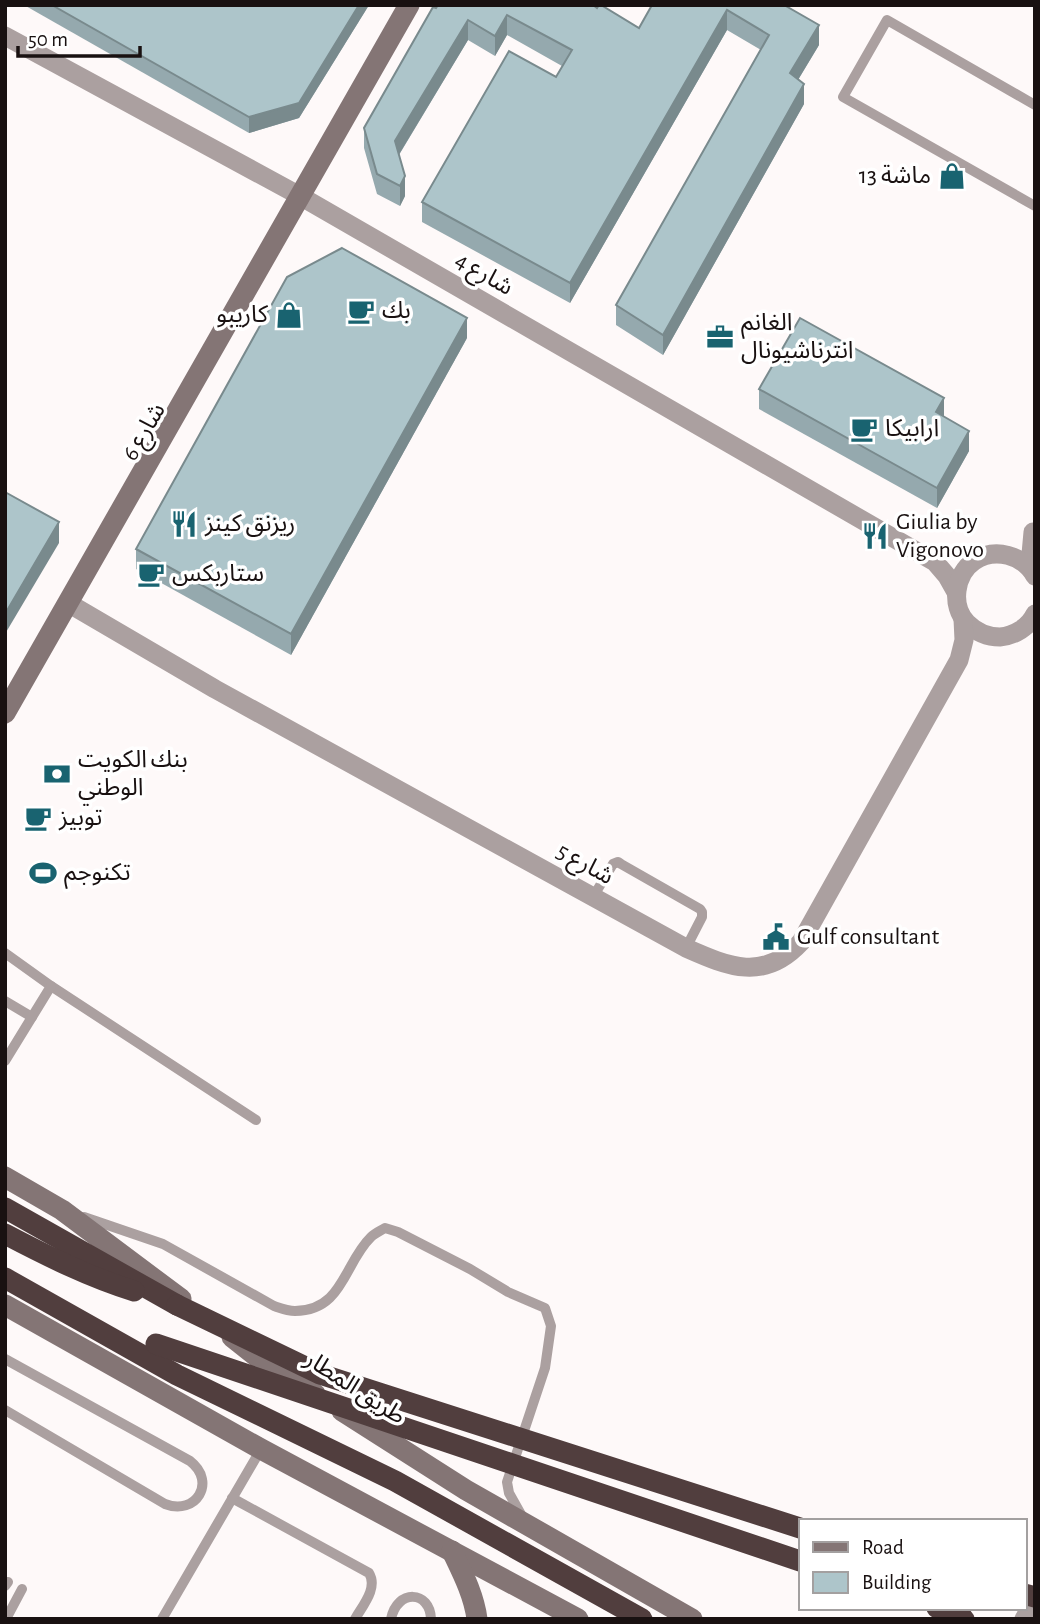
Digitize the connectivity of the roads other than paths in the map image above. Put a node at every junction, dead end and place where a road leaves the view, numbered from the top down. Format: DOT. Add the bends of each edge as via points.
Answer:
graph roads {
  1 [pos="409,5"];
  2 [pos="5,36"];
  3 [pos="1035,105"];
  4 [pos="304,198"];
  5 [pos="1035,206"];
  6 [pos="1034,531"];
  7 [pos="1004,554"];
  8 [pos="974,561"];
  9 [pos="935,562"];
  10 [pos="1034,574"];
  11 [pos="956,592"];
  12 [pos="71,604"];
  13 [pos="1035,614"];
  14 [pos="963,620"];
  15 [pos="1028,631"];
  16 [pos="992,637"];
  17 [pos="959,660"];
  18 [pos="5,713"];
  19 [pos="5,728"];
  20 [pos="593,897"];
  21 [pos="686,948"];
  22 [pos="5,953"];
  23 [pos="51,986"];
  24 [pos="5,1001"];
  25 [pos="32,1017"];
  26 [pos="5,1061"];
  27 [pos="256,1120"];
  28 [pos="5,1177"];
  29 [pos="5,1208"];
  30 [pos="62,1210"];
  31 [pos="5,1234"];
  32 [pos="11,1281"];
  33 [pos="5,1305"];
  34 [pos="177,1305"];
  35 [pos="5,1359"];
  36 [pos="5,1410"];
  37 [pos="261,1449"];
  38 [pos="232,1498"];
  39 [pos="529,1527"];
  40 [pos="799,1528"];
  41 [pos="452,1551"];
  42 [pos="799,1561"];
  43 [pos="22,1589"];
  44 [pos="1035,1598"];
  45 [pos="942,1610"];
  46 [pos="567,1617"];
  47 [pos="6,1619"];
  48 [pos="162,1619"];
  49 [pos="355,1619"];
  50 [pos="391,1619"];
  51 [pos="431,1619"];
  52 [pos="477,1619"];
  53 [pos="642,1619"];
  54 [pos="692,1619"];
  55 [pos="964,1619"];
  56 [pos="1024,1619"];
  1 -- 4 [label="main road, شارع 6"];
  2 -- 4 [label="street, شارع 4"];
  3 -- 5 [label="lane" via="887,20 843,97"];
  4 -- 9 [label="street, شارع 4"];
  4 -- 12 [label="main road, شارع 6"];
  6 -- 7 [label="street" via="1020,547"];
  6 -- 10 [label="street"];
  7 -- 8 [label="street"];
  7 -- 10 [label="street" via="1021,560"];
  8 -- 9 [label="street"];
  8 -- 11 [label="street" via="961,575"];
  9 -- 11 [label="street, شارع 4"];
  11 -- 14 [label="street, شارع 5"];
  12 -- 18 [label="main road, شارع 6"];
  12 -- 19 [label="main road, شارع 6"];
  12 -- 20 [label="street, شارع 5" via="215,689"];
  13 -- 15 [label="street"];
  14 -- 16 [label="street"];
  14 -- 17 [label="street, شارع 5"];
  15 -- 16 [label="street"];
  16 -- 17 [label="street, شارع 5"];
  17 -- 21 [label="street, شارع 5" via="792,952 752,968 733,967"];
  20 -- 21 [label="street, شارع 5"];
  20 -- 21 [label="lane" via="612,864 621,864 700,909 702,917"];
  22 -- 23 [label="lane"];
  23 -- 25 [label="lane"];
  23 -- 27 [label="lane"];
  24 -- 25 [label="lane"];
  25 -- 26 [label="lane"];
  28 -- 30 [label="main road, طريق المطار"];
  29 -- 34 [label="highway"];
  30 -- 39 [label="main road, طريق المطار" via="261,1360"];
  30 -- 39 [label="lane" via="163,1244 274,1306 293,1311 314,1309 332,1297 365,1244 385,1228 545,1308 551,1326 545,1368 507,1482"];
  31 -- 34 [label="highway" via="101,1280"];
  32 -- 42 [label="highway, bridge" via="156,1344"];
  32 -- 53 [label="highway" via="177,1374 395,1480"];
  33 -- 37 [label="main road"];
  34 -- 40 [label="highway, bridge" via="320,1374"];
  35 -- 36 [label="lane" via="190,1461 200,1471 201,1492 186,1506 165,1504"];
  37 -- 38 [label="lane"];
  37 -- 41 [label="main road"];
  38 -- 48 [label="lane"];
  38 -- 49 [label="lane" via="369,1573 372,1587"];
  39 -- 54 [label="main road, طريق المطار"];
  41 -- 46 [label="main road"];
  41 -- 52 [label="main road"];
  43 -- 47 [label="lane"];
  44 -- 56 [label="street"];
  45 -- 55 [label="highway"];
  50 -- 51 [label="lane" via="396,1605 413,1597 425,1602"];
}
